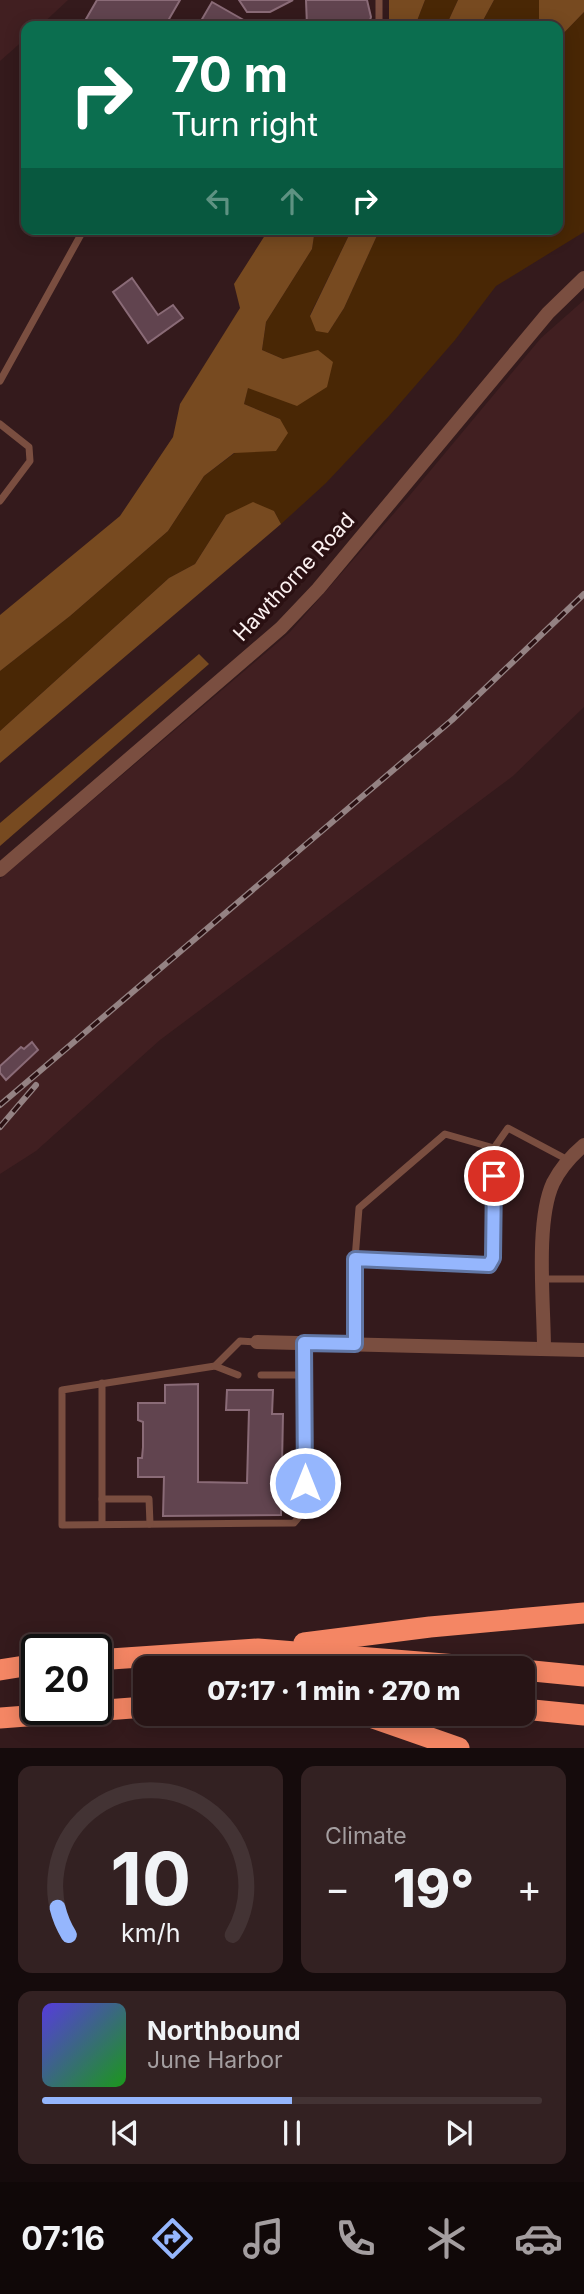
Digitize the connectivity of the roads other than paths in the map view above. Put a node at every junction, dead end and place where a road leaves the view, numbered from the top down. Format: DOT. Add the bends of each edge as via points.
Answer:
graph roads {
  1 [pos="379,0"];
  2 [pos="379,21"];
  3 [pos="81,235"];
  4 [pos="584,278"];
  5 [pos="0,381"];
  6 [pos="0,424"];
  7 [pos="0,501"];
  8 [pos="0,870"];
  9 [pos="584,1145"];
  10 [pos="494,1148"];
  11 [pos="568,1160"];
  12 [pos="355,1259"];
  13 [pos="544,1279"];
  14 [pos="584,1279"];
  15 [pos="257,1342"];
  16 [pos="304,1343"];
  17 [pos="355,1344"];
  18 [pos="544,1349"];
  19 [pos="584,1350"];
  20 [pos="215,1366"];
  21 [pos="238,1375"];
  22 [pos="261,1375"];
  23 [pos="304,1375"];
  24 [pos="103,1383"];
  25 [pos="102,1499"];
  26 [pos="102,1524"];
  27 [pos="150,1524"];
  28 [pos="584,1613"];
  29 [pos="257,1649"];
  30 [pos="344,1656"];
  31 [pos="112,1659"];
  32 [pos="21,1666"];
  33 [pos="0,1670"];
  34 [pos="535,1671"];
  35 [pos="584,1676"];
  36 [pos="133,1708"];
  37 [pos="535,1710"];
  38 [pos="584,1715"];
  39 [pos="7,1717"];
  40 [pos="396,1726"];
  41 [pos="459,1748"];
  1 -- 2 [label="lane"];
  3 -- 5 [label="lane"];
  4 -- 8 [label="street, Hawthorne Road" via="548,313 281,628"];
  6 -- 7 [label="lane" via="29,447 30,461"];
  9 -- 11 [label="street"];
  10 -- 11 [label="lane" via="508,1128"];
  10 -- 12 [label="lane" via="445,1134 359,1208"];
  10 -- 12 [label="lane" via="493,1258 489,1265"];
  11 -- 13 [label="street" via="553,1183 544,1212"];
  12 -- 17 [label="lane"];
  13 -- 14 [label="lane"];
  13 -- 18 [label="street"];
  15 -- 16 [label="street"];
  15 -- 20 [label="lane" via="240,1341"];
  16 -- 17 [label="street"];
  16 -- 23 [label="lane"];
  17 -- 18 [label="street"];
  18 -- 19 [label="street"];
  20 -- 21 [label="lane"];
  20 -- 24 [label="lane"];
  22 -- 23 [label="lane"];
  23 -- 27 [label="lane" via="305,1510 294,1523"];
  24 -- 25 [label="lane"];
  24 -- 26 [label="lane" via="62,1390 62,1525"];
  25 -- 26 [label="lane"];
  25 -- 27 [label="lane" via="149,1499"];
  26 -- 27 [label="lane"];
  28 -- 29 [label="highway"];
  29 -- 30 [label="highway"];
  29 -- 31 [label="highway"];
  32 -- 33 [label="highway"];
  34 -- 35 [label="highway"];
  36 -- 39 [label="highway"];
  37 -- 38 [label="highway"];
  40 -- 41 [label="highway"];
}
